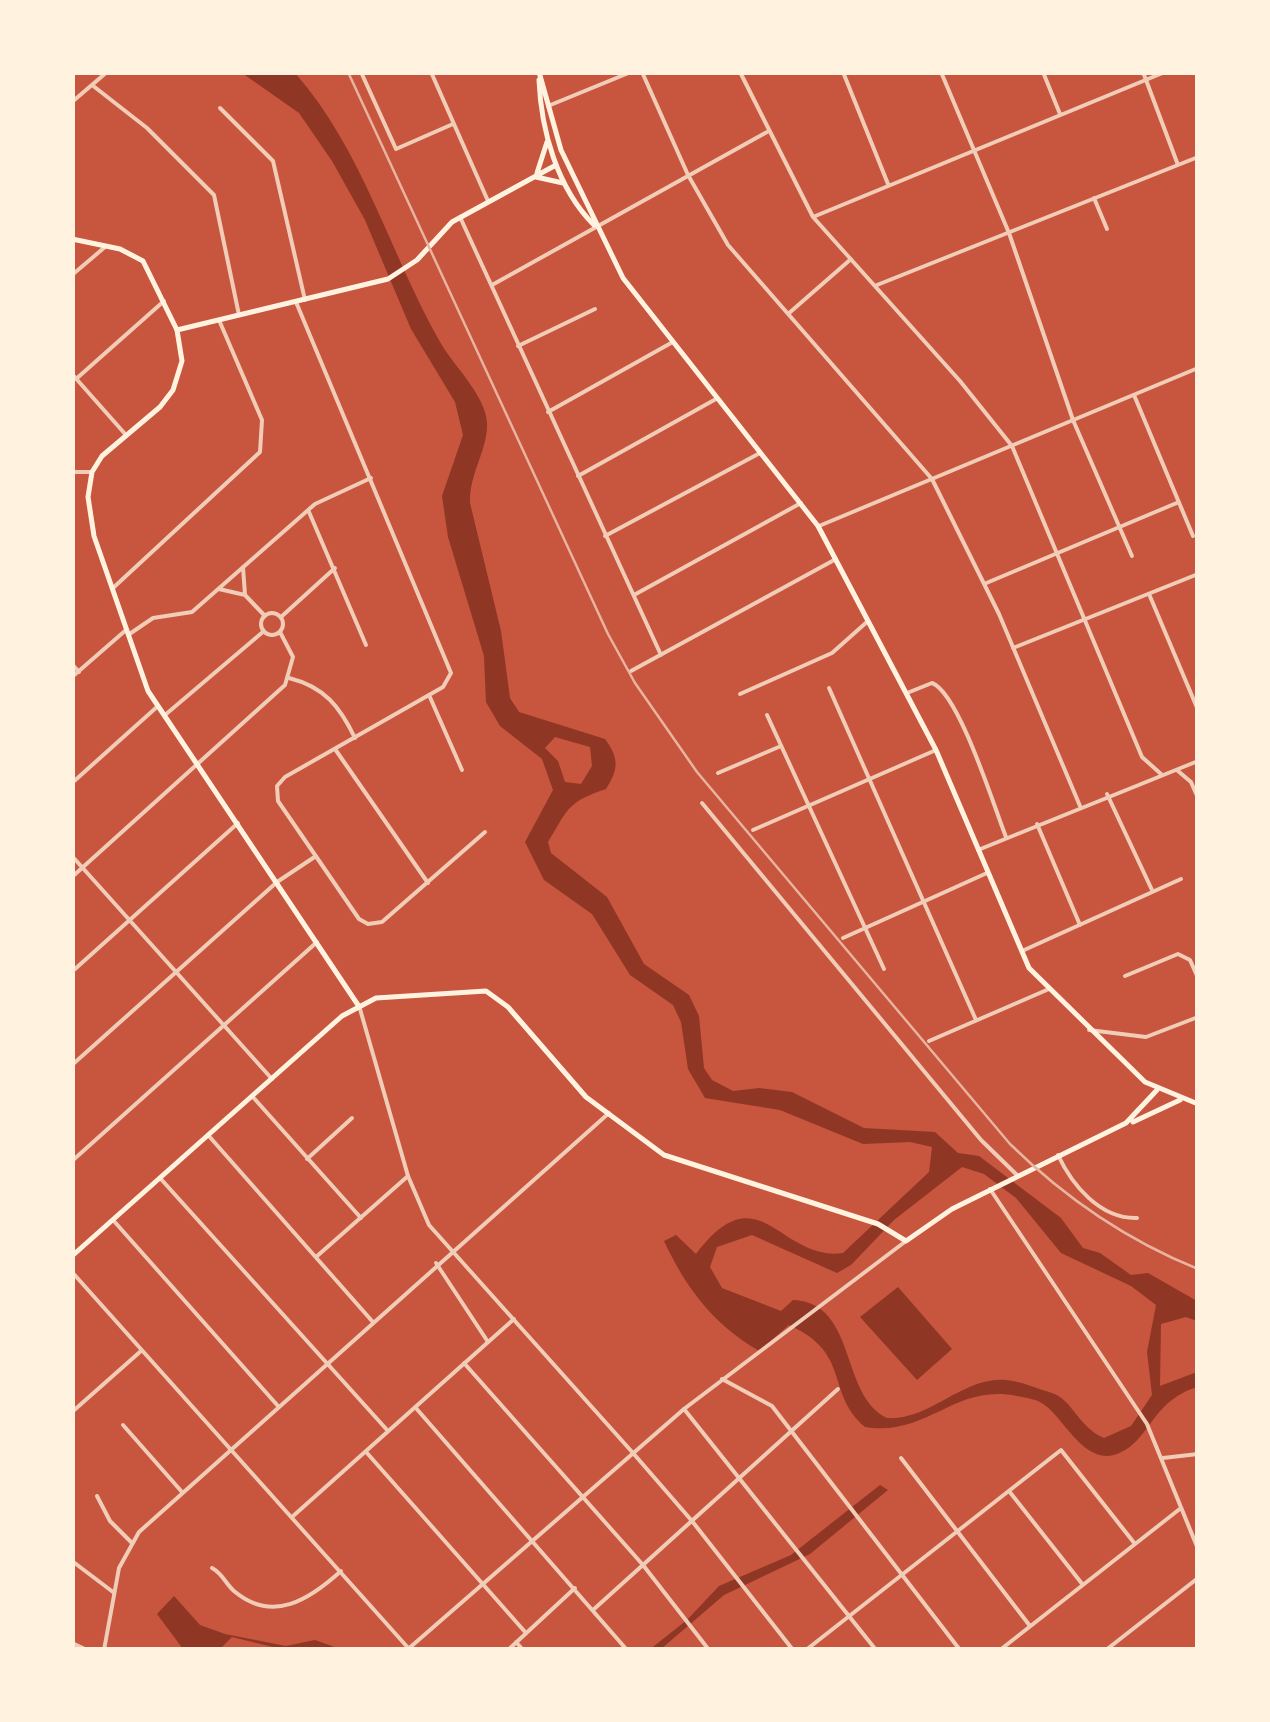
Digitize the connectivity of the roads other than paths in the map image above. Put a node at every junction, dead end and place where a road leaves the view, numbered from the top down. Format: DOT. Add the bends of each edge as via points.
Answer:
graph roads {
  1 [pos="107,72"];
  2 [pos="361,72"];
  3 [pos="431,72"];
  4 [pos="539,72"];
  5 [pos="631,72"];
  6 [pos="642,72"];
  7 [pos="740,72"];
  8 [pos="843,72"];
  9 [pos="941,72"];
  10 [pos="1043,72"];
  11 [pos="1143,72"];
  12 [pos="1165,72"];
  13 [pos="1147,81"];
  14 [pos="92,85"];
  15 [pos="72,102"];
  16 [pos="548,106"];
  17 [pos="220,108"];
  18 [pos="1061,116"];
  19 [pos="544,120"];
  20 [pos="453,124"];
  21 [pos="768,131"];
  22 [pos="548,139"];
  23 [pos="974,150"];
  24 [pos="1198,157"];
  25 [pos="1178,164"];
  26 [pos="556,165"];
  27 [pos="688,176"];
  28 [pos="533,178"];
  29 [pos="566,184"];
  30 [pos="888,185"];
  31 [pos="1094,198"];
  32 [pos="488,202"];
  33 [pos="460,217"];
  34 [pos="812,218"];
  35 [pos="596,227"];
  36 [pos="1106,229"];
  37 [pos="1009,233"];
  38 [pos="72,239"];
  39 [pos="105,247"];
  40 [pos="851,260"];
  41 [pos="72,275"];
  42 [pos="492,285"];
  43 [pos="876,286"];
  44 [pos="164,300"];
  45 [pos="305,300"];
  46 [pos="296,302"];
  47 [pos="595,309"];
  48 [pos="788,314"];
  49 [pos="240,315"];
  50 [pos="219,320"];
  51 [pos="177,330"];
  52 [pos="671,343"];
  53 [pos="518,346"];
  54 [pos="1197,370"];
  55 [pos="74,377"];
  56 [pos="1134,395"];
  57 [pos="716,400"];
  58 [pos="548,412"];
  59 [pos="1073,420"];
  60 [pos="126,435"];
  61 [pos="1012,446"];
  62 [pos="760,452"];
  63 [pos="72,472"];
  64 [pos="92,472"];
  65 [pos="578,476"];
  66 [pos="371,478"];
  67 [pos="932,479"];
  68 [pos="1179,502"];
  69 [pos="800,503"];
  70 [pos="308,511"];
  71 [pos="818,526"];
  72 [pos="1117,528"];
  73 [pos="606,536"];
  74 [pos="1194,536"];
  75 [pos="1057,553"];
  76 [pos="1132,556"];
  77 [pos="836,558"];
  78 [pos="243,567"];
  79 [pos="335,568"];
  80 [pos="1198,574"];
  81 [pos="984,584"];
  82 [pos="112,588"];
  83 [pos="219,589"];
  84 [pos="1148,594"];
  85 [pos="245,595"];
  86 [pos="633,595"];
  87 [pos="265,616"];
  88 [pos="280,617"];
  89 [pos="868,622"];
  90 [pos="1085,622"];
  91 [pos="127,632"];
  92 [pos="264,632"];
  93 [pos="280,632"];
  94 [pos="366,645"];
  95 [pos="1013,648"];
  96 [pos="660,655"];
  97 [pos="72,664"];
  98 [pos="79,672"];
  99 [pos="631,672"];
  100 [pos="72,678"];
  101 [pos="289,678"];
  102 [pos="829,688"];
  103 [pos="906,693"];
  104 [pos="740,694"];
  105 [pos="429,695"];
  106 [pos="158,706"];
  107 [pos="1198,710"];
  108 [pos="767,715"];
  109 [pos="164,716"];
  110 [pos="354,738"];
  111 [pos="781,746"];
  112 [pos="335,749"];
  113 [pos="936,750"];
  114 [pos="1198,761"];
  115 [pos="198,764"];
  116 [pos="462,770"];
  117 [pos="1176,770"];
  118 [pos="718,773"];
  119 [pos="1161,774"];
  120 [pos="869,779"];
  121 [pos="72,783"];
  122 [pos="1107,794"];
  123 [pos="1198,798"];
  124 [pos="702,803"];
  125 [pos="809,806"];
  126 [pos="1080,806"];
  127 [pos="238,823"];
  128 [pos="1037,824"];
  129 [pos="753,830"];
  130 [pos="485,832"];
  131 [pos="1006,838"];
  132 [pos="978,850"];
  133 [pos="72,856"];
  134 [pos="316,856"];
  135 [pos="83,868"];
  136 [pos="986,872"];
  137 [pos="72,877"];
  138 [pos="1181,879"];
  139 [pos="277,882"];
  140 [pos="428,883"];
  141 [pos="1152,892"];
  142 [pos="923,901"];
  143 [pos="130,920"];
  144 [pos="1080,925"];
  145 [pos="863,928"];
  146 [pos="843,938"];
  147 [pos="317,942"];
  148 [pos="1022,951"];
  149 [pos="76,969"];
  150 [pos="884,969"];
  151 [pos="176,973"];
  152 [pos="1125,976"];
  153 [pos="1198,978"];
  154 [pos="1050,989"];
  155 [pos="358,1004"];
  156 [pos="1198,1017"];
  157 [pos="976,1020"];
  158 [pos="223,1025"];
  159 [pos="1088,1030"];
  160 [pos="929,1041"];
  161 [pos="72,1065"];
  162 [pos="272,1079"];
  163 [pos="1158,1090"];
  164 [pos="252,1096"];
  165 [pos="1180,1100"];
  166 [pos="1198,1104"];
  167 [pos="608,1114"];
  168 [pos="352,1118"];
  169 [pos="1121,1126"];
  170 [pos="208,1135"];
  171 [pos="1058,1156"];
  172 [pos="307,1159"];
  173 [pos="72,1161"];
  174 [pos="1017,1175"];
  175 [pos="408,1176"];
  176 [pos="160,1178"];
  177 [pos="990,1189"];
  178 [pos="360,1218"];
  179 [pos="1137,1218"];
  180 [pos="113,1220"];
  181 [pos="906,1241"];
  182 [pos="454,1252"];
  183 [pos="72,1256"];
  184 [pos="316,1257"];
  185 [pos="436,1263"];
  186 [pos="72,1272"];
  187 [pos="514,1319"];
  188 [pos="372,1321"];
  189 [pos="488,1342"];
  190 [pos="141,1350"];
  191 [pos="326,1362"];
  192 [pos="464,1363"];
  193 [pos="722,1378"];
  194 [pos="838,1389"];
  195 [pos="278,1406"];
  196 [pos="415,1407"];
  197 [pos="684,1410"];
  198 [pos="72,1412"];
  199 [pos="122,1425"];
  200 [pos="388,1431"];
  201 [pos="792,1432"];
  202 [pos="230,1448"];
  203 [pos="365,1452"];
  204 [pos="633,1454"];
  205 [pos="1198,1454"];
  206 [pos="901,1458"];
  207 [pos="1163,1458"];
  208 [pos="741,1477"];
  209 [pos="1009,1490"];
  210 [pos="182,1492"];
  211 [pos="96,1496"];
  212 [pos="582,1496"];
  213 [pos="1181,1508"];
  214 [pos="292,1518"];
  215 [pos="692,1521"];
  216 [pos="957,1531"];
  217 [pos="531,1540"];
  218 [pos="131,1542"];
  219 [pos="1135,1544"];
  220 [pos="1198,1550"];
  221 [pos="72,1560"];
  222 [pos="643,1565"];
  223 [pos="212,1568"];
  224 [pos="340,1571"];
  225 [pos="902,1574"];
  226 [pos="1198,1578"];
  227 [pos="481,1582"];
  228 [pos="1083,1585"];
  229 [pos="575,1588"];
  230 [pos="113,1592"];
  231 [pos="593,1610"];
  232 [pos="849,1616"];
  233 [pos="1030,1626"];
  234 [pos="526,1633"];
  235 [pos="516,1642"];
  236 [pos="72,1643"];
  237 [pos="409,1649"];
  238 [pos="86,1650"];
  239 [pos="104,1650"];
  240 [pos="508,1650"];
  241 [pos="522,1650"];
  242 [pos="627,1650"];
  243 [pos="709,1650"];
  244 [pos="793,1650"];
  245 [pos="806,1650"];
  246 [pos="876,1650"];
  247 [pos="960,1650"];
  248 [pos="1000,1650"];
  249 [pos="1106,1650"];
  1 -- 14 [label="street"];
  2 -- 20 [label="street" via="396,149"];
  3 -- 20 [label="street"];
  4 -- 16 [label="main road"];
  4 -- 19 [label="main road"];
  5 -- 16 [label="street"];
  6 -- 27 [label="street"];
  7 -- 21 [label="street"];
  8 -- 30 [label="street"];
  9 -- 23 [label="street"];
  10 -- 18 [label="street"];
  11 -- 13 [label="street"];
  12 -- 13 [label="street"];
  13 -- 18 [label="street"];
  13 -- 25 [label="street"];
  14 -- 15 [label="street"];
  14 -- 49 [label="street" via="214,195"];
  16 -- 19 [label="main road"];
  16 -- 35 [label="main road"];
  17 -- 45 [label="street" via="273,162"];
  18 -- 23 [label="street"];
  19 -- 22 [label="main road"];
  20 -- 32 [label="street"];
  21 -- 27 [label="street"];
  21 -- 34 [label="street"];
  22 -- 26 [label="main road"];
  22 -- 28 [label="main road"];
  23 -- 30 [label="street"];
  23 -- 37 [label="street"];
  24 -- 25 [label="street"];
  25 -- 31 [label="street"];
  26 -- 28 [label="main road"];
  26 -- 29 [label="main road"];
  27 -- 35 [label="street"];
  27 -- 48 [label="street" via="728,246"];
  28 -- 29 [label="main road"];
  28 -- 32 [label="main road"];
  29 -- 35 [label="main road"];
  30 -- 34 [label="street"];
  31 -- 36 [label="street"];
  31 -- 37 [label="street"];
  32 -- 33 [label="main road"];
  33 -- 42 [label="street"];
  33 -- 45 [label="main road" via="388,279"];
  34 -- 40 [label="street"];
  35 -- 42 [label="street"];
  35 -- 52 [label="main road" via="623,278"];
  37 -- 43 [label="street"];
  37 -- 59 [label="street"];
  38 -- 39 [label="main road"];
  39 -- 41 [label="street"];
  39 -- 44 [label="main road" via="143,261"];
  40 -- 43 [label="street"];
  40 -- 48 [label="street"];
  42 -- 53 [label="street"];
  43 -- 61 [label="street"];
  44 -- 51 [label="main road"];
  44 -- 55 [label="street"];
  45 -- 46 [label="main road"];
  46 -- 49 [label="main road"];
  46 -- 66 [label="street"];
  47 -- 53 [label="street"];
  48 -- 67 [label="street"];
  49 -- 50 [label="main road"];
  50 -- 51 [label="main road"];
  50 -- 82 [label="street" via="262,420 260,452"];
  51 -- 60 [label="main road" via="177,381 160,407"];
  52 -- 57 [label="main road"];
  52 -- 58 [label="street"];
  53 -- 58 [label="street"];
  54 -- 56 [label="street"];
  55 -- 60 [label="street"];
  56 -- 59 [label="street"];
  56 -- 68 [label="street"];
  57 -- 62 [label="main road"];
  57 -- 65 [label="street"];
  58 -- 65 [label="street"];
  59 -- 61 [label="street"];
  59 -- 72 [label="street"];
  60 -- 64 [label="main road"];
  61 -- 67 [label="street"];
  61 -- 75 [label="street"];
  62 -- 69 [label="main road"];
  62 -- 73 [label="street"];
  63 -- 64 [label="street"];
  64 -- 82 [label="main road" via="90,524"];
  65 -- 73 [label="street"];
  66 -- 70 [label="street"];
  66 -- 105 [label="street" via="451,666 447,684"];
  67 -- 71 [label="street"];
  67 -- 81 [label="street"];
  68 -- 72 [label="street"];
  68 -- 74 [label="street"];
  69 -- 71 [label="main road"];
  69 -- 86 [label="street"];
  70 -- 78 [label="street"];
  70 -- 79 [label="street"];
  71 -- 77 [label="main road"];
  72 -- 75 [label="street"];
  72 -- 76 [label="street"];
  73 -- 86 [label="street"];
  75 -- 81 [label="street"];
  75 -- 90 [label="street"];
  77 -- 89 [label="main road"];
  77 -- 96 [label="street"];
  78 -- 83 [label="street"];
  78 -- 85 [label="street"];
  79 -- 88 [label="street"];
  79 -- 94 [label="street"];
  80 -- 84 [label="street"];
  81 -- 95 [label="street"];
  82 -- 91 [label="main road"];
  83 -- 85 [label="street"];
  83 -- 91 [label="street" via="192,612 153,618"];
  84 -- 90 [label="street"];
  84 -- 107 [label="street"];
  85 -- 87 [label="street"];
  86 -- 96 [label="street"];
  87 -- 88 [label="street"];
  87 -- 92 [label="street"];
  88 -- 93 [label="street"];
  89 -- 103 [label="main road"];
  89 -- 104 [label="street" via="832,652"];
  90 -- 95 [label="street"];
  90 -- 119 [label="street" via="1142,757"];
  91 -- 98 [label="street"];
  91 -- 106 [label="main road" via="140,676"];
  92 -- 93 [label="street"];
  92 -- 109 [label="street"];
  93 -- 101 [label="street" via="292,658"];
  95 -- 126 [label="street"];
  96 -- 99 [label="street"];
  97 -- 98 [label="street"];
  98 -- 100 [label="street"];
  101 -- 110 [label="street" via="342,709"];
  101 -- 115 [label="street"];
  102 -- 120 [label="street"];
  103 -- 113 [label="main road"];
  103 -- 131 [label="street" via="932,683 941,688"];
  105 -- 110 [label="street"];
  105 -- 116 [label="street"];
  106 -- 109 [label="main road"];
  106 -- 121 [label="street"];
  108 -- 111 [label="street"];
  109 -- 115 [label="main road"];
  110 -- 112 [label="street"];
  111 -- 118 [label="street"];
  111 -- 125 [label="street"];
  112 -- 134 [label="street" via="285,777 276,793"];
  112 -- 140 [label="street"];
  113 -- 120 [label="street"];
  113 -- 132 [label="main road"];
  114 -- 117 [label="street"];
  115 -- 127 [label="main road"];
  115 -- 135 [label="street"];
  117 -- 119 [label="street"];
  117 -- 123 [label="street" via="1192,782"];
  119 -- 122 [label="street"];
  120 -- 125 [label="street"];
  120 -- 142 [label="street"];
  122 -- 126 [label="street"];
  122 -- 141 [label="street"];
  124 -- 174 [label="street"];
  125 -- 129 [label="street"];
  125 -- 145 [label="street"];
  126 -- 128 [label="street"];
  127 -- 139 [label="main road"];
  127 -- 143 [label="street"];
  128 -- 131 [label="street"];
  128 -- 144 [label="street"];
  130 -- 140 [label="street"];
  131 -- 132 [label="street"];
  132 -- 136 [label="main road"];
  133 -- 135 [label="street"];
  134 -- 139 [label="street"];
  134 -- 140 [label="street" via="359,920 373,925"];
  135 -- 137 [label="street"];
  135 -- 143 [label="street"];
  136 -- 142 [label="street"];
  136 -- 148 [label="main road"];
  138 -- 141 [label="street"];
  139 -- 147 [label="main road"];
  139 -- 151 [label="street"];
  141 -- 144 [label="street"];
  142 -- 145 [label="street"];
  142 -- 157 [label="street"];
  143 -- 149 [label="street"];
  143 -- 151 [label="street"];
  144 -- 148 [label="street"];
  145 -- 146 [label="street"];
  145 -- 150 [label="street"];
  147 -- 155 [label="main road"];
  147 -- 158 [label="street"];
  148 -- 154 [label="main road"];
  151 -- 158 [label="street"];
  151 -- 161 [label="street"];
  152 -- 153 [label="street" via="1178,954 1190,960"];
  154 -- 157 [label="street"];
  154 -- 159 [label="main road"];
  155 -- 162 [label="main road"];
  155 -- 167 [label="main road" via="486,990"];
  155 -- 175 [label="street"];
  156 -- 159 [label="street" via="1146,1037"];
  157 -- 160 [label="street"];
  158 -- 162 [label="street"];
  158 -- 173 [label="street"];
  159 -- 163 [label="main road"];
  162 -- 164 [label="main road"];
  163 -- 165 [label="main road"];
  163 -- 169 [label="main road"];
  164 -- 170 [label="main road"];
  164 -- 172 [label="street"];
  165 -- 166 [label="main road"];
  165 -- 169 [label="main road"];
  167 -- 181 [label="main road" via="676,1162 874,1222"];
  167 -- 182 [label="street"];
  168 -- 172 [label="street"];
  169 -- 171 [label="main road"];
  170 -- 176 [label="main road"];
  170 -- 184 [label="street"];
  171 -- 174 [label="main road"];
  171 -- 179 [label="street" via="1076,1188 1118,1216"];
  172 -- 178 [label="street"];
  174 -- 177 [label="main road"];
  175 -- 178 [label="street"];
  175 -- 182 [label="street" via="429,1224"];
  176 -- 180 [label="main road"];
  176 -- 191 [label="street"];
  177 -- 181 [label="main road"];
  177 -- 207 [label="street" via="1137,1408"];
  178 -- 184 [label="street"];
  180 -- 183 [label="main road"];
  180 -- 195 [label="street"];
  181 -- 193 [label="street"];
  182 -- 185 [label="street"];
  182 -- 187 [label="street"];
  184 -- 188 [label="street"];
  185 -- 188 [label="street"];
  185 -- 189 [label="street"];
  186 -- 190 [label="street"];
  187 -- 189 [label="street"];
  187 -- 204 [label="street"];
  188 -- 191 [label="street"];
  189 -- 192 [label="street"];
  190 -- 198 [label="street"];
  190 -- 202 [label="street"];
  191 -- 195 [label="street"];
  191 -- 200 [label="street"];
  192 -- 196 [label="street"];
  192 -- 212 [label="street"];
  193 -- 197 [label="street"];
  193 -- 201 [label="street" via="766,1400"];
  194 -- 201 [label="street"];
  195 -- 202 [label="street"];
  196 -- 200 [label="street"];
  196 -- 217 [label="street"];
  197 -- 204 [label="street"];
  197 -- 208 [label="street"];
  199 -- 210 [label="street"];
  200 -- 203 [label="street"];
  201 -- 208 [label="street"];
  201 -- 225 [label="street"];
  202 -- 210 [label="street"];
  202 -- 214 [label="street"];
  203 -- 214 [label="street"];
  203 -- 227 [label="street"];
  204 -- 212 [label="street"];
  204 -- 215 [label="street"];
  205 -- 207 [label="street"];
  206 -- 216 [label="street"];
  207 -- 213 [label="street"];
  208 -- 215 [label="street"];
  208 -- 232 [label="street"];
  209 -- 216 [label="street"];
  209 -- 219 [label="street" via="1061,1450"];
  209 -- 228 [label="street"];
  210 -- 218 [label="street"];
  211 -- 218 [label="street"];
  212 -- 217 [label="street"];
  212 -- 222 [label="street"];
  213 -- 219 [label="street"];
  213 -- 220 [label="street"];
  214 -- 224 [label="street"];
  215 -- 222 [label="street"];
  215 -- 244 [label="street"];
  216 -- 225 [label="street"];
  216 -- 233 [label="street"];
  217 -- 227 [label="street"];
  217 -- 229 [label="street"];
  218 -- 230 [label="street"];
  219 -- 228 [label="street"];
  221 -- 230 [label="street"];
  222 -- 231 [label="street"];
  222 -- 243 [label="street"];
  223 -- 224 [label="street" via="240,1596 278,1606 312,1598"];
  224 -- 237 [label="street"];
  225 -- 232 [label="street"];
  225 -- 247 [label="street"];
  226 -- 249 [label="street"];
  227 -- 234 [label="street"];
  227 -- 237 [label="street"];
  228 -- 233 [label="street"];
  229 -- 231 [label="street"];
  229 -- 234 [label="street"];
  230 -- 239 [label="street"];
  231 -- 242 [label="street"];
  232 -- 245 [label="street"];
  232 -- 246 [label="street"];
  233 -- 248 [label="street"];
  234 -- 235 [label="street"];
  235 -- 240 [label="street"];
  235 -- 241 [label="street"];
  236 -- 238 [label="street"];
}
